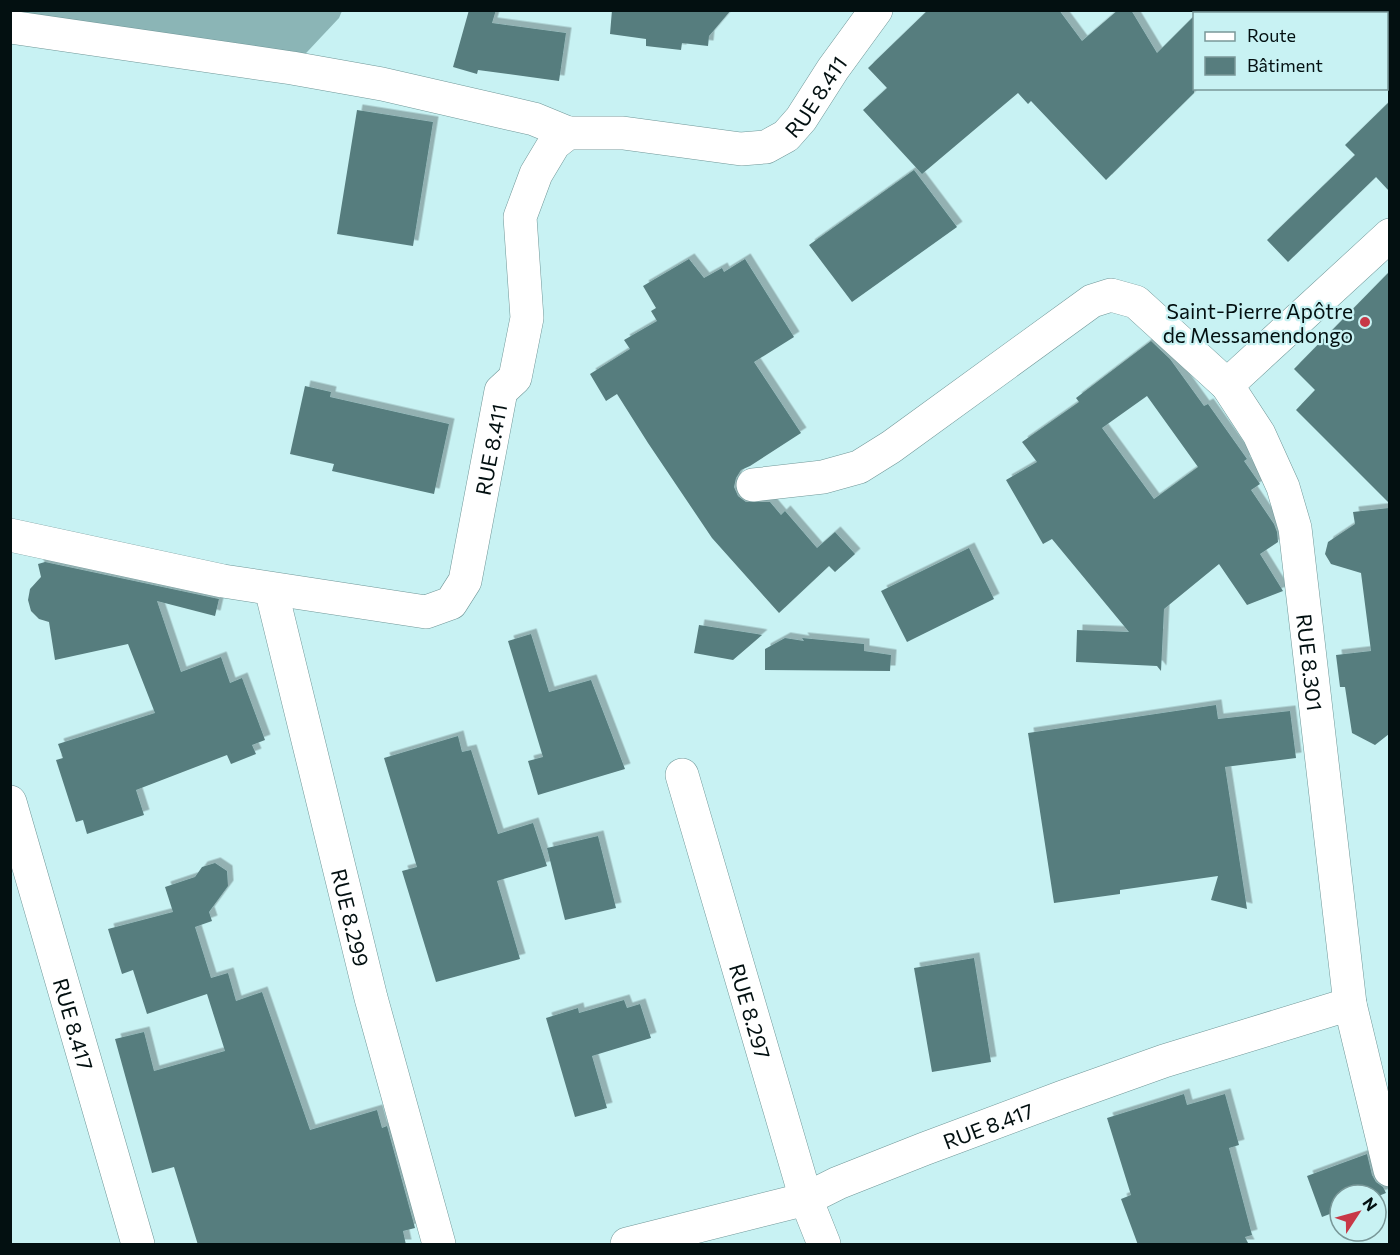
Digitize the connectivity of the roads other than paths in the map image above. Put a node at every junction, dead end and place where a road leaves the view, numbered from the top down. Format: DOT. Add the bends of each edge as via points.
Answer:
graph roads {
  1 [pos="876,10"];
  2 [pos="10,27"];
  3 [pos="568,133"];
  4 [pos="1389,235"];
  5 [pos="1227,385"];
  6 [pos="753,485"];
  7 [pos="10,535"];
  8 [pos="272,589"];
  9 [pos="682,775"];
  10 [pos="10,802"];
  11 [pos="1350,1004"];
  12 [pos="1389,1170"];
  13 [pos="807,1199"];
  14 [pos="138,1245"];
  15 [pos="439,1245"];
  16 [pos="627,1245"];
  17 [pos="824,1245"];
  1 -- 3 [label="street, RUE 8.411" via="801,119 786,136 766,147 741,149 623,133"];
  2 -- 3 [label="street" via="382,84 534,119"];
  3 -- 8 [label="street, RUE 8.411" via="554,144 536,174 520,217 526,318 515,378 501,391 465,580 452,603 426,612"];
  4 -- 5 [label="street"];
  5 -- 6 [label="street, RUE 8.301" via="1136,302 1111,295 1092,302 859,467 824,477"];
  5 -- 11 [label="street, RUE 8.301" via="1259,434 1283,487 1295,528"];
  7 -- 8 [label="street, RUE 8.411"];
  8 -- 15 [label="street, RUE 8.299" via="371,998"];
  9 -- 13 [label="street, RUE 8.297"];
  10 -- 14 [label="street, RUE 8.417"];
  11 -- 12 [label="street, RUE 8.301"];
  11 -- 13 [label="street, RUE 8.417" via="1164,1061 1063,1097 924,1149"];
  13 -- 16 [label="street, RUE 8.417"];
  13 -- 17 [label="street, RUE 8.297"];
}
